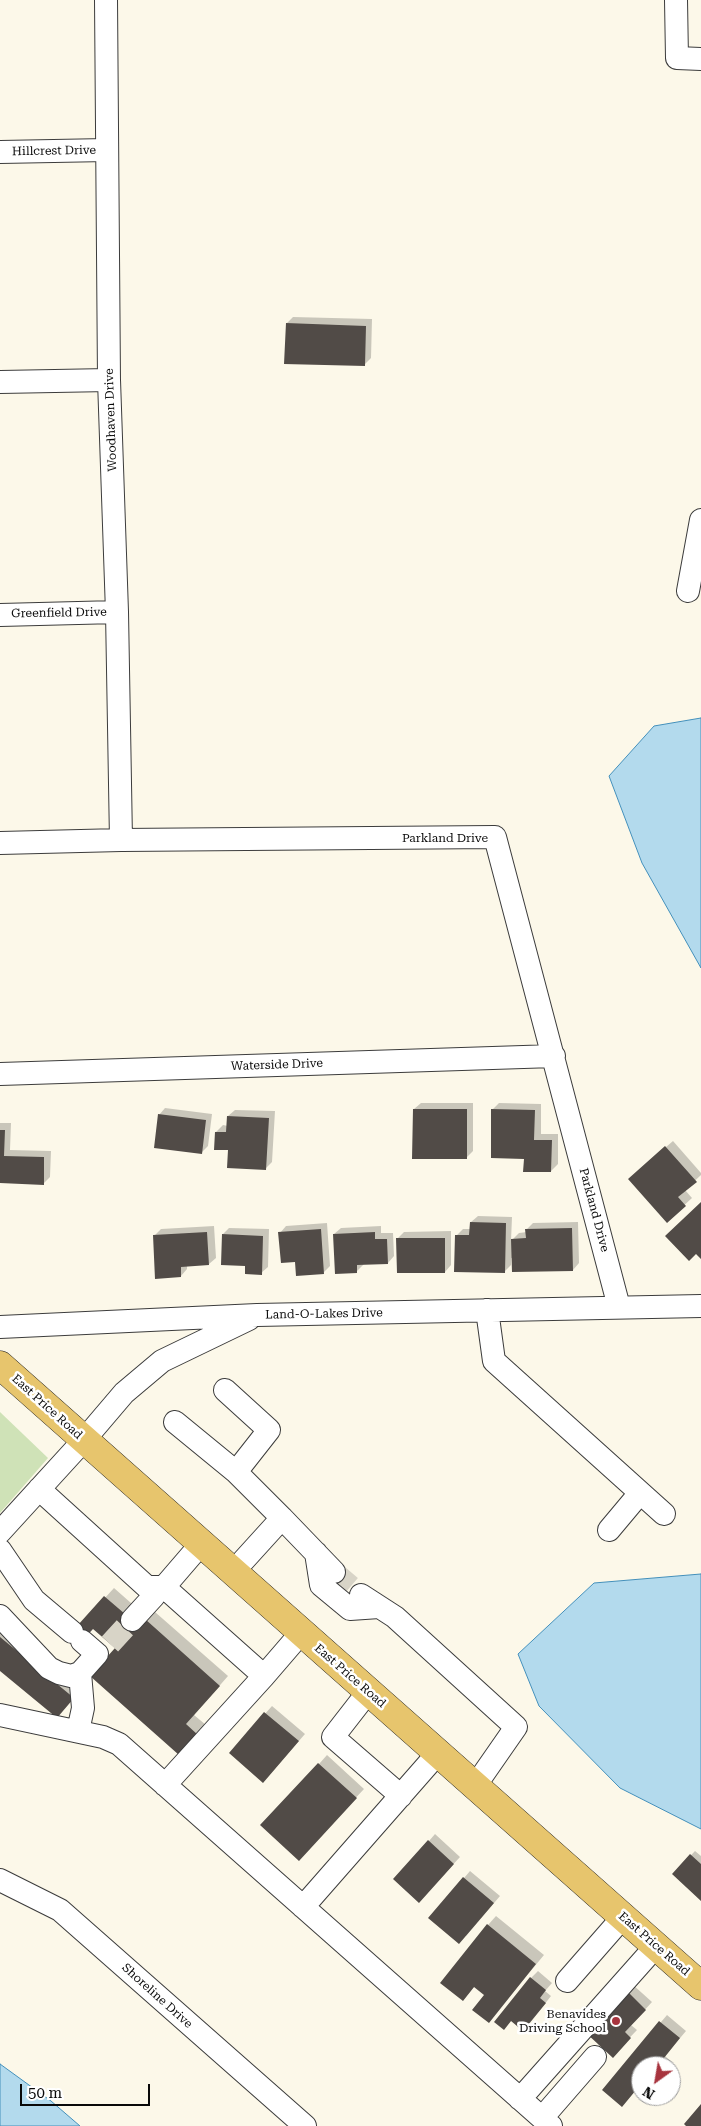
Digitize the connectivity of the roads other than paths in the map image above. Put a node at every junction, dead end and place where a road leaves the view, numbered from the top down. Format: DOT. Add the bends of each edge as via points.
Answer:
graph roads {
  1 [pos="106,0"];
  2 [pos="676,0"];
  3 [pos="701,59"];
  4 [pos="107,150"];
  5 [pos="0,152"];
  6 [pos="109,380"];
  7 [pos="0,382"];
  8 [pos="701,520"];
  9 [pos="688,591"];
  10 [pos="118,612"];
  11 [pos="0,615"];
  12 [pos="120,840"];
  13 [pos="0,843"];
  14 [pos="554,1056"];
  15 [pos="0,1074"];
  16 [pos="701,1306"];
  17 [pos="619,1307"];
  18 [pos="487,1310"];
  19 [pos="257,1315"];
  20 [pos="0,1327"];
  21 [pos="0,1365"];
  22 [pos="225,1390"];
  23 [pos="175,1422"];
  24 [pos="84,1440"];
  25 [pos="236,1472"];
  26 [pos="39,1489"];
  27 [pos="640,1493"];
  28 [pos="664,1514"];
  29 [pos="282,1518"];
  30 [pos="609,1530"];
  31 [pos="0,1532"];
  32 [pos="201,1544"];
  33 [pos="0,1550"];
  34 [pos="316,1553"];
  35 [pos="233,1572"];
  36 [pos="334,1572"];
  37 [pos="160,1587"];
  38 [pos="0,1616"];
  39 [pos="132,1620"];
  40 [pos="302,1633"];
  41 [pos="80,1673"];
  42 [pos="264,1676"];
  43 [pos="368,1692"];
  44 [pos="0,1715"];
  45 [pos="78,1731"];
  46 [pos="438,1753"];
  47 [pos="165,1785"];
  48 [pos="475,1786"];
  49 [pos="401,1796"];
  50 [pos="0,1880"];
  51 [pos="303,1907"];
  52 [pos="623,1917"];
  53 [pos="656,1946"];
  54 [pos="567,1981"];
  55 [pos="701,1986"];
  56 [pos="595,2057"];
  57 [pos="520,2099"];
  58 [pos="546,2122"];
  59 [pos="305,2126"];
  1 -- 4 [label="street, Woodhaven Drive"];
  2 -- 3 [label="street" via="677,58"];
  4 -- 5 [label="street, Hillcrest Drive"];
  4 -- 6 [label="street, Woodhaven Drive"];
  6 -- 7 [label="street"];
  6 -- 10 [label="street, Woodhaven Drive"];
  8 -- 9 [label="street"];
  10 -- 11 [label="street, Greenfield Drive"];
  10 -- 12 [label="street, Woodhaven Drive"];
  12 -- 13 [label="street, Parkland Drive"];
  12 -- 14 [label="street, Parkland Drive" via="495,837"];
  14 -- 15 [label="street, Waterside Drive"];
  14 -- 17 [label="street, Parkland Drive"];
  16 -- 17 [label="street, Land-O-Lakes Drive"];
  17 -- 18 [label="street, Land-O-Lakes Drive"];
  18 -- 19 [label="street, Land-O-Lakes Drive"];
  18 -- 27 [label="street" via="494,1361"];
  19 -- 20 [label="street"];
  19 -- 24 [label="street, Land-O-Lakes Drive" via="162,1361 124,1393"];
  21 -- 24 [label="main road, East Price Road"];
  22 -- 25 [label="street" via="269,1430"];
  23 -- 25 [label="street"];
  24 -- 26 [label="street, Land-O-Lakes Drive"];
  24 -- 32 [label="main road, East Price Road"];
  25 -- 29 [label="street"];
  26 -- 31 [label="street, Land-O-Lakes Drive"];
  26 -- 37 [label="street" via="147,1587"];
  27 -- 28 [label="street"];
  27 -- 30 [label="street"];
  29 -- 34 [label="street"];
  29 -- 35 [label="street"];
  32 -- 35 [label="main road, East Price Road"];
  32 -- 37 [label="street"];
  33 -- 41 [label="street" via="34,1600 90,1643"];
  34 -- 36 [label="street"];
  34 -- 48 [label="street" via="321,1585 350,1609 370,1601 395,1617 516,1727"];
  35 -- 40 [label="main road, East Price Road"];
  37 -- 39 [label="street"];
  37 -- 42 [label="street"];
  38 -- 41 [label="street" via="50,1668 71,1676"];
  40 -- 42 [label="street"];
  40 -- 43 [label="main road, East Price Road"];
  41 -- 45 [label="street" via="83,1708"];
  42 -- 47 [label="street"];
  43 -- 46 [label="main road, East Price Road"];
  43 -- 49 [label="street" via="332,1737"];
  44 -- 45 [label="street"];
  45 -- 47 [label="street" via="119,1744"];
  46 -- 48 [label="main road, East Price Road"];
  46 -- 49 [label="street"];
  47 -- 51 [label="street"];
  48 -- 52 [label="main road, East Price Road"];
  49 -- 51 [label="street"];
  50 -- 59 [label="street, Shoreline Drive" via="60,1910"];
  51 -- 57 [label="street"];
  52 -- 53 [label="main road, East Price Road"];
  52 -- 54 [label="street"];
  53 -- 55 [label="main road, East Price Road"];
  53 -- 57 [label="street"];
  56 -- 58 [label="street"];
  57 -- 58 [label="street"];
}
